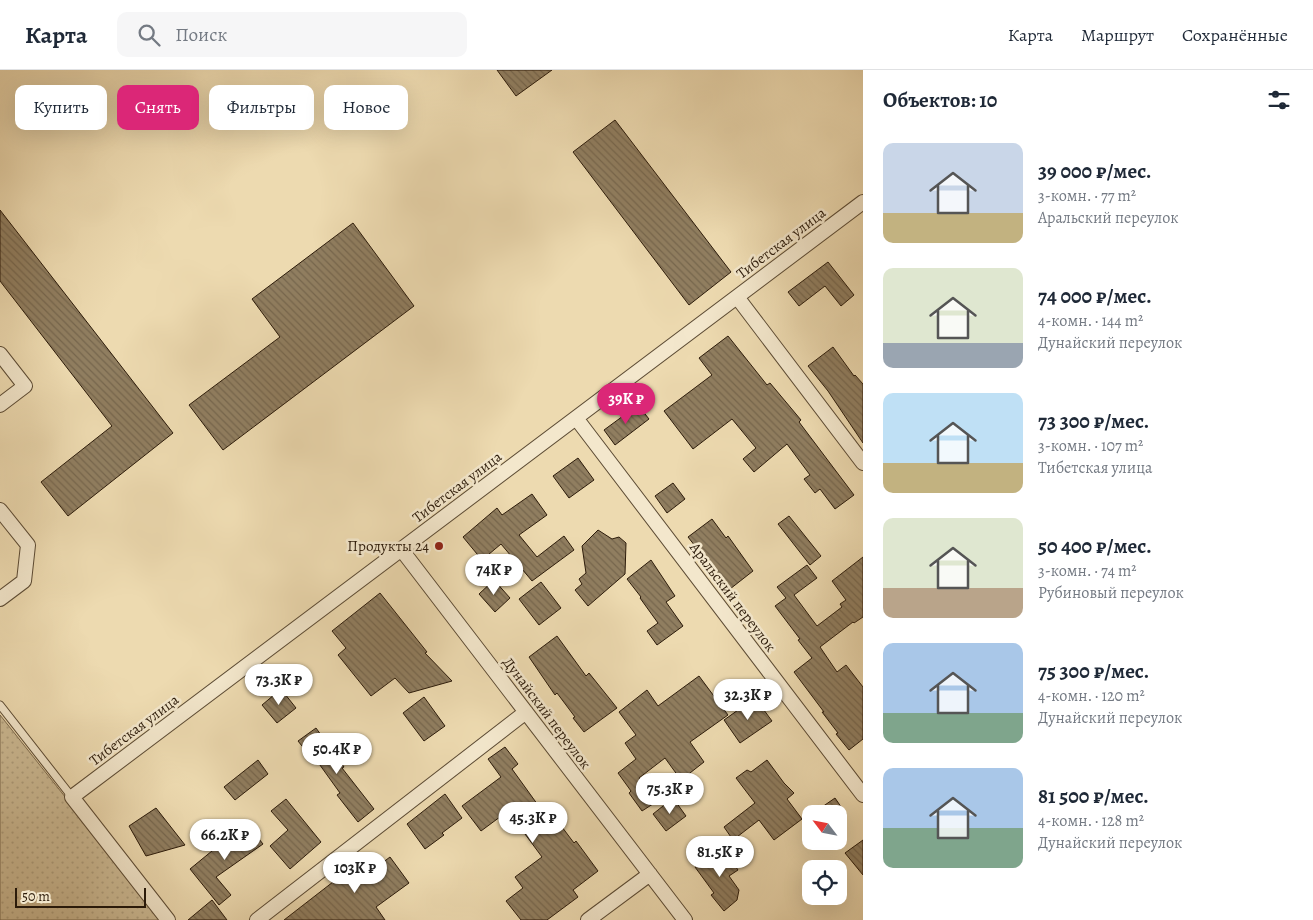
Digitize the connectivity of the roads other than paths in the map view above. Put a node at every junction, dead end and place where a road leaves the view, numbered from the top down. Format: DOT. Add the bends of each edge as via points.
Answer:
graph roads {
  1 [pos="863,202"];
  2 [pos="737,297"];
  3 [pos="0,354"];
  4 [pos="0,405"];
  5 [pos="576,418"];
  6 [pos="863,462"];
  7 [pos="0,510"];
  8 [pos="401,549"];
  9 [pos="0,599"];
  10 [pos="0,705"];
  11 [pos="526,712"];
  12 [pos="863,795"];
  13 [pos="72,797"];
  14 [pos="650,874"];
  15 [pos="168,920"];
  16 [pos="257,920"];
  17 [pos="588,920"];
  18 [pos="685,920"];
  1 -- 2 [label="street, Тибетская улица"];
  2 -- 5 [label="street, Тибетская улица"];
  2 -- 6 [label="street"];
  3 -- 4 [label="street" via="25,386"];
  5 -- 8 [label="street, Тибетская улица"];
  5 -- 12 [label="street, Аральский переулок"];
  7 -- 9 [label="street" via="28,545 24,581"];
  8 -- 11 [label="street, Дунайский переулок"];
  8 -- 13 [label="street, Тибетская улица"];
  10 -- 13 [label="lane"];
  11 -- 14 [label="street, Дунайский переулок"];
  11 -- 16 [label="street"];
  13 -- 15 [label="street"];
  14 -- 17 [label="street"];
  14 -- 18 [label="street, Дунайский переулок"];
}
